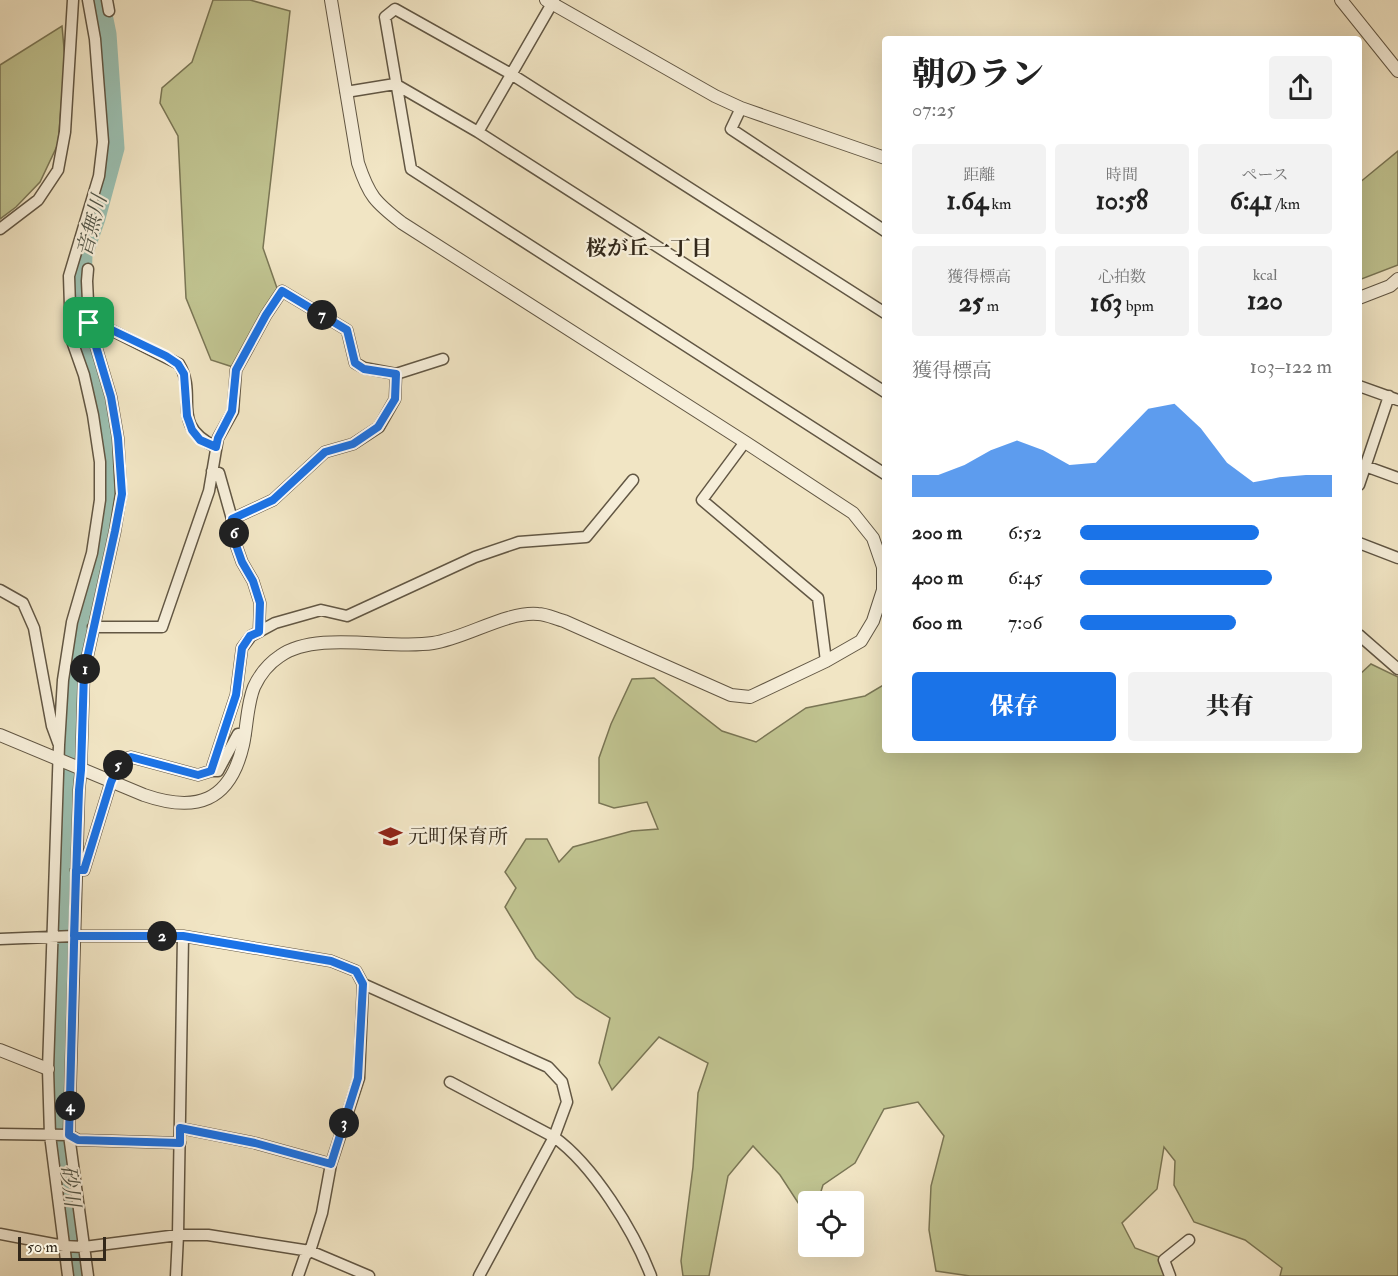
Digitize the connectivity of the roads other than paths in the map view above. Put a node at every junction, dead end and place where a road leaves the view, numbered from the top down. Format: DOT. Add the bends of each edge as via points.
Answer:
graph roads {
  1 [pos="73,0"];
  2 [pos="88,0"];
  3 [pos="331,0"];
  4 [pos="1341,0"];
  5 [pos="551,1"];
  6 [pos="1398,71"];
  7 [pos="511,74"];
  8 [pos="395,84"];
  9 [pos="346,92"];
  10 [pos="741,108"];
  11 [pos="478,132"];
  12 [pos="882,157"];
  13 [pos="0,229"];
  14 [pos="882,229"];
  15 [pos="88,269"];
  16 [pos="1398,279"];
  17 [pos="1362,297"];
  18 [pos="882,311"];
  19 [pos="89,323"];
  20 [pos="443,359"];
  21 [pos="396,374"];
  22 [pos="1362,387"];
  23 [pos="882,390"];
  24 [pos="1393,398"];
  25 [pos="745,442"];
  26 [pos="216,447"];
  27 [pos="1365,466"];
  28 [pos="212,471"];
  29 [pos="882,472"];
  30 [pos="1362,476"];
  31 [pos="1398,478"];
  32 [pos="633,480"];
  33 [pos="232,519"];
  34 [pos="1362,544"];
  35 [pos="1398,558"];
  36 [pos="882,564"];
  37 [pos="0,590"];
  38 [pos="882,593"];
  39 [pos="93,627"];
  40 [pos="259,632"];
  41 [pos="1362,643"];
  42 [pos="826,661"];
  43 [pos="1398,669"];
  44 [pos="0,735"];
  45 [pos="244,735"];
  46 [pos="58,745"];
  47 [pos="58,759"];
  48 [pos="81,770"];
  49 [pos="211,771"];
  50 [pos="111,782"];
  51 [pos="76,870"];
  52 [pos="54,936"];
  53 [pos="74,936"];
  54 [pos="183,936"];
  55 [pos="0,939"];
  56 [pos="363,984"];
  57 [pos="0,1050"];
  58 [pos="48,1069"];
  59 [pos="450,1082"];
  60 [pos="180,1128"];
  61 [pos="0,1134"];
  62 [pos="50,1135"];
  63 [pos="69,1135"];
  64 [pos="554,1137"];
  65 [pos="180,1143"];
  66 [pos="331,1164"];
  67 [pos="0,1234"];
  68 [pos="178,1235"];
  69 [pos="1189,1240"];
  70 [pos="64,1246"];
  71 [pos="84,1247"];
  72 [pos="310,1251"];
  73 [pos="68,1276"];
  74 [pos="88,1276"];
  75 [pos="176,1276"];
  76 [pos="298,1276"];
  77 [pos="369,1276"];
  78 [pos="479,1276"];
  79 [pos="651,1276"];
  80 [pos="1170,1276"];
  1 -- 13 [label="street" via="65,132 58,170 38,200"];
  2 -- 46 [label="street" via="103,142 99,176 69,276 71,338 93,415 100,462 99,500 92,553 72,622"];
  3 -- 9 [label="street"];
  4 -- 6 [label="street"];
  5 -- 7 [label="street"];
  5 -- 10 [label="street"];
  7 -- 8 [label="street" via="395,9 385,17"];
  7 -- 11 [label="street"];
  7 -- 18 [label="street"];
  8 -- 9 [label="street"];
  8 -- 11 [label="street"];
  8 -- 29 [label="street" via="411,169"];
  9 -- 25 [label="street" via="358,163 377,204"];
  10 -- 12 [label="street"];
  10 -- 14 [label="street" via="730,129"];
  11 -- 23 [label="street"];
  15 -- 19 [label="street"];
  16 -- 17 [label="street"];
  19 -- 26 [label="street" via="93,321 178,364 184,374 192,430 200,440"];
  19 -- 39 [label="street" via="111,397 122,494"];
  20 -- 21 [label="street"];
  21 -- 26 [label="street" via="364,369 355,363 347,330 282,291 236,370 232,411"];
  21 -- 33 [label="street" via="395,399 378,427 353,444 325,452 273,500"];
  22 -- 24 [label="street"];
  24 -- 27 [label="street"];
  25 -- 36 [label="street" via="853,513 873,538"];
  25 -- 42 [label="street" via="702,500 819,598"];
  26 -- 28 [label="street"];
  27 -- 30 [label="street"];
  27 -- 31 [label="street"];
  28 -- 33 [label="street" via="219,473"];
  28 -- 39 [label="street" via="162,627"];
  32 -- 40 [label="street" via="586,537 519,542 475,557 347,616 321,610 275,623"];
  33 -- 40 [label="street" via="236,545 260,603"];
  34 -- 35 [label="street"];
  37 -- 46 [label="street" via="23,603 34,628"];
  38 -- 42 [label="street" via="861,641"];
  39 -- 48 [label="street" via="84,672"];
  40 -- 49 [label="street" via="250,636 242,648 236,695"];
  41 -- 43 [label="street"];
  42 -- 45 [label="street" via="750,697 731,695 564,621 538,614 516,616 456,638 430,643 320,643 281,654 264,669 253,689"];
  44 -- 47 [label="street"];
  45 -- 49 [label="street" via="238,734 218,771"];
  45 -- 50 [label="street" via="234,774 219,793 201,802 164,802"];
  46 -- 47 [label="street"];
  47 -- 48 [label="street"];
  47 -- 52 [label="street"];
  48 -- 50 [label="street"];
  48 -- 51 [label="street"];
  49 -- 50 [label="street" via="198,775 131,757 121,760"];
  50 -- 51 [label="street" via="84,870"];
  51 -- 53 [label="street"];
  52 -- 53 [label="street"];
  52 -- 55 [label="street"];
  52 -- 58 [label="street"];
  53 -- 54 [label="street"];
  53 -- 63 [label="street"];
  54 -- 56 [label="street" via="331,961 356,971"];
  54 -- 60 [label="street"];
  56 -- 64 [label="street" via="548,1067 562,1082 567,1102"];
  56 -- 66 [label="street" via="358,1078"];
  57 -- 58 [label="street"];
  58 -- 62 [label="street"];
  59 -- 64 [label="street"];
  60 -- 65 [label="street"];
  60 -- 66 [label="street"];
  61 -- 62 [label="street"];
  62 -- 63 [label="street"];
  62 -- 70 [label="street"];
  63 -- 65 [label="street" via="78,1140"];
  63 -- 71 [label="street"];
  64 -- 78 [label="street"];
  64 -- 79 [label="street" via="566,1146 621,1216"];
  65 -- 68 [label="street"];
  66 -- 72 [label="street"];
  67 -- 70 [label="street"];
  68 -- 71 [label="street"];
  68 -- 72 [label="street" via="208,1235"];
  68 -- 75 [label="street"];
  69 -- 80 [label="street" via="1164,1260"];
  70 -- 71 [label="street"];
  70 -- 73 [label="street"];
  71 -- 74 [label="street"];
  72 -- 76 [label="street"];
  72 -- 77 [label="street"];
}
